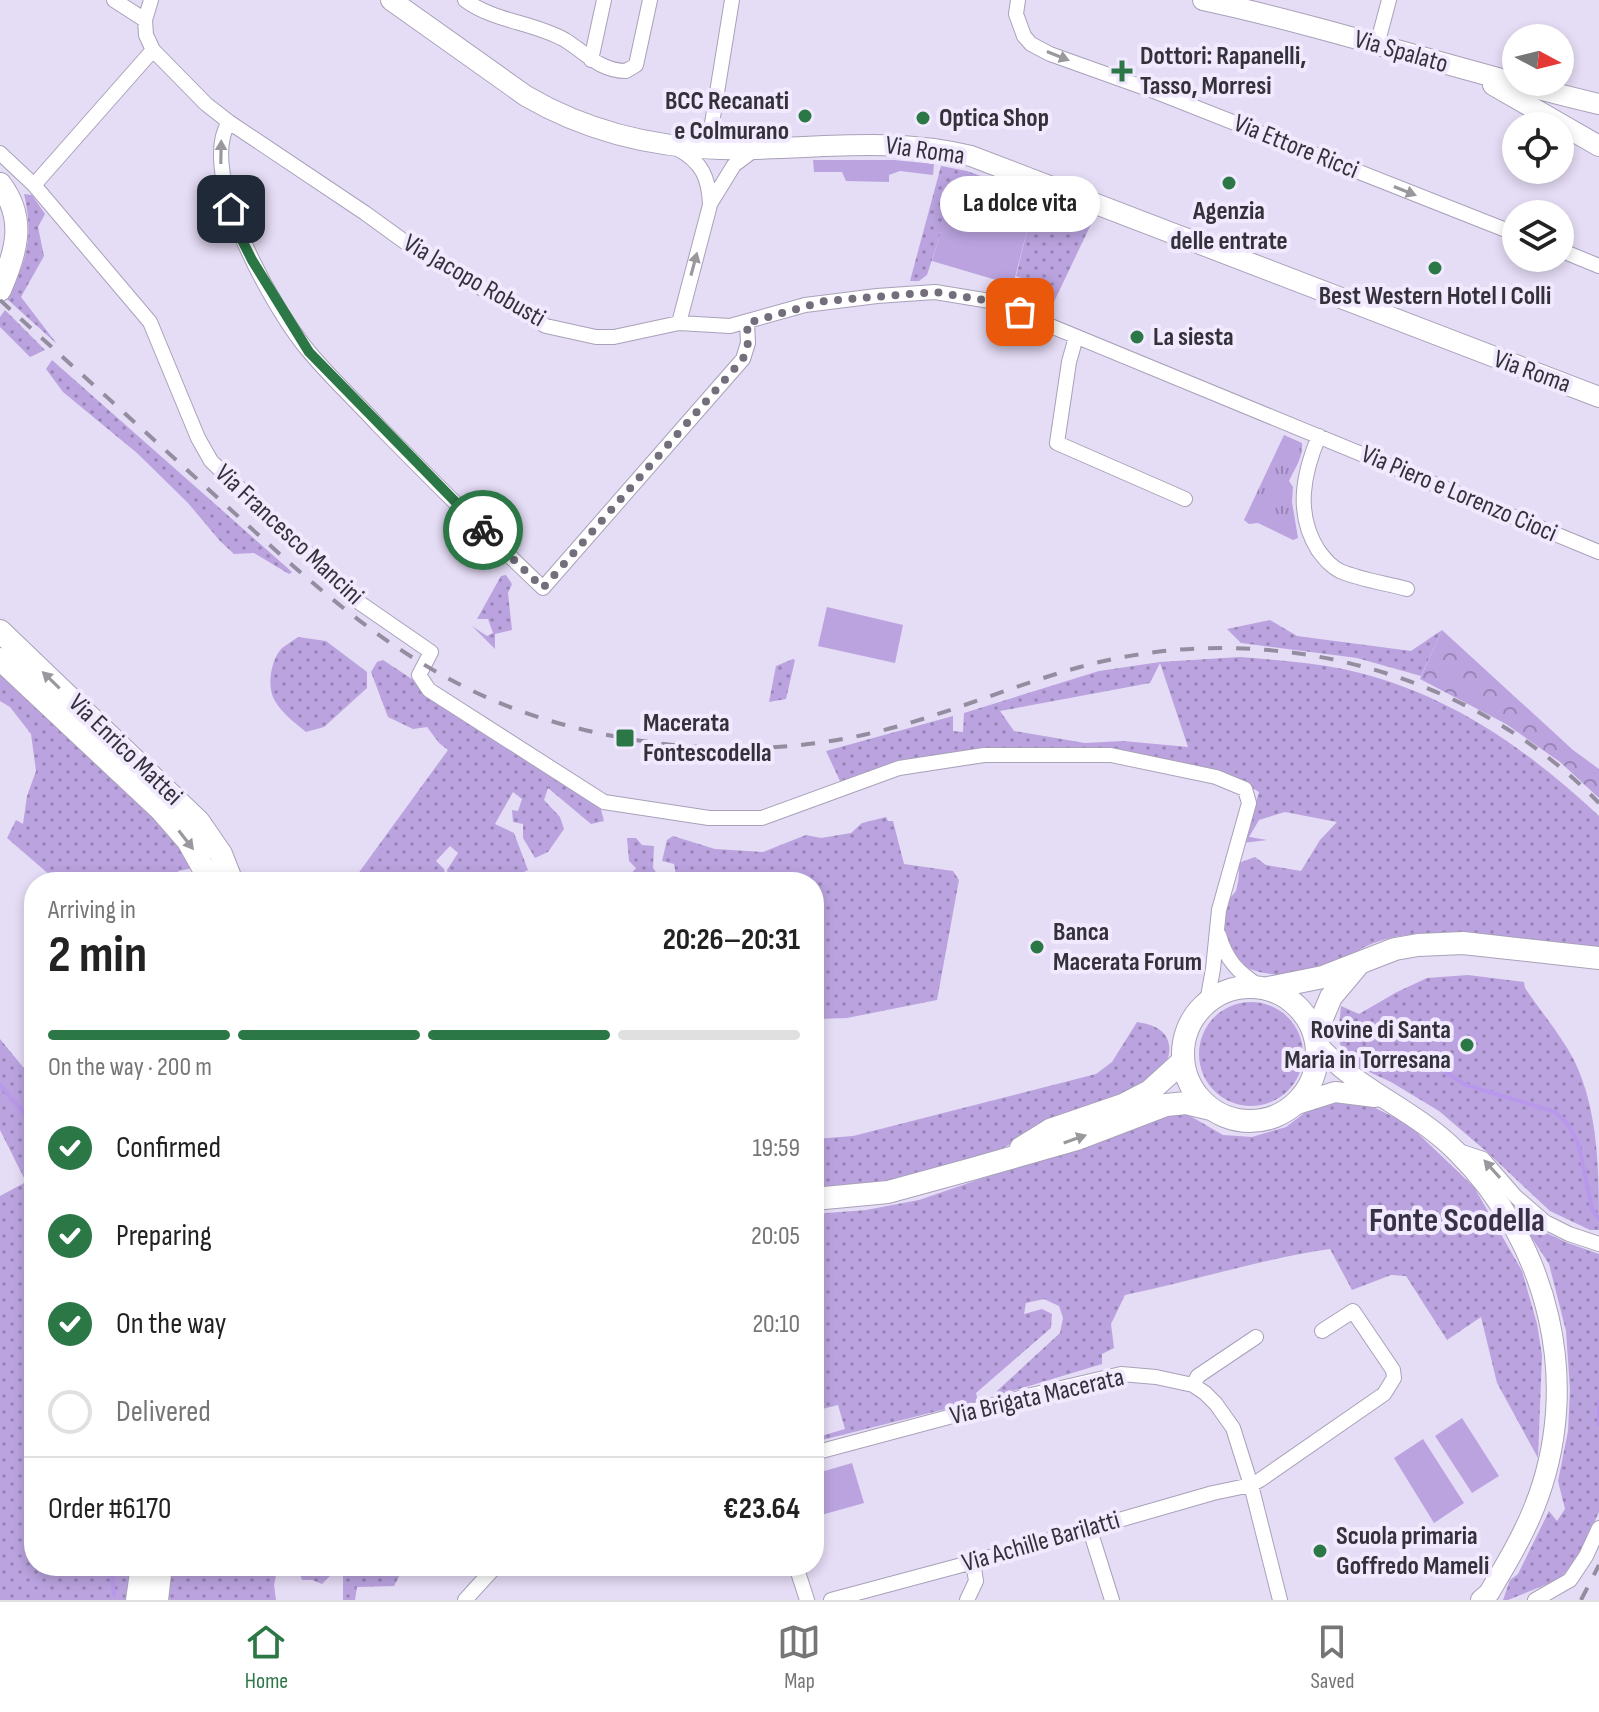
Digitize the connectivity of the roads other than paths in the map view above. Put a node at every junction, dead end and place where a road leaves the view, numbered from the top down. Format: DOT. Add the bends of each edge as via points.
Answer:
graph roads {
  1 [pos="114,0"];
  2 [pos="151,0"];
  3 [pos="391,0"];
  4 [pos="465,0"];
  5 [pos="604,0"];
  6 [pos="650,0"];
  7 [pos="732,0"];
  8 [pos="1018,0"];
  9 [pos="1203,0"];
  10 [pos="1389,0"];
  11 [pos="1236,4"];
  12 [pos="145,20"];
  13 [pos="1377,45"];
  14 [pos="153,50"];
  15 [pos="591,60"];
  16 [pos="1472,72"];
  17 [pos="1502,80"];
  18 [pos="1566,96"];
  19 [pos="1598,104"];
  20 [pos="1538,112"];
  21 [pos="229,122"];
  22 [pos="1574,134"];
  23 [pos="1578,136"];
  24 [pos="673,146"];
  25 [pos="1599,146"];
  26 [pos="708,148"];
  27 [pos="756,149"];
  28 [pos="0,153"];
  29 [pos="0,184"];
  30 [pos="34,185"];
  31 [pos="0,204"];
  32 [pos="710,205"];
  33 [pos="1502,228"];
  34 [pos="1574,256"];
  35 [pos="1599,266"];
  36 [pos="0,274"];
  37 [pos="0,290"];
  38 [pos="679,323"];
  39 [pos="747,323"];
  40 [pos="1076,337"];
  41 [pos="1221,395"];
  42 [pos="1599,397"];
  43 [pos="1319,436"];
  44 [pos="1185,499"];
  45 [pos="1599,552"];
  46 [pos="1407,589"];
  47 [pos="0,631"];
  48 [pos="0,659"];
  49 [pos="205,872"];
  50 [pos="228,872"];
  51 [pos="1216,927"];
  52 [pos="1599,958"];
  53 [pos="1357,965"];
  54 [pos="1264,987"];
  55 [pos="1207,1002"];
  56 [pos="1316,1040"];
  57 [pos="1183,1061"];
  58 [pos="1383,1099"];
  59 [pos="1294,1105"];
  60 [pos="1211,1109"];
  61 [pos="1455,1150"];
  62 [pos="1000,1161"];
  63 [pos="824,1198"];
  64 [pos="1599,1244"];
  65 [pos="1322,1331"];
  66 [pos="1256,1337"];
  67 [pos="1193,1385"];
  68 [pos="824,1450"];
  69 [pos="1251,1485"];
  70 [pos="1089,1527"];
  71 [pos="1599,1528"];
  72 [pos="973,1562"];
  73 [pos="141,1576"];
  74 [pos="160,1576"];
  75 [pos="487,1576"];
  76 [pos="799,1576"];
  77 [pos="1486,1598"];
  78 [pos="137,1600"];
  79 [pos="157,1600"];
  80 [pos="465,1600"];
  81 [pos="807,1600"];
  82 [pos="831,1600"];
  83 [pos="967,1600"];
  84 [pos="1112,1600"];
  85 [pos="1280,1600"];
  86 [pos="1535,1600"];
  1 -- 12 [label="street"];
  2 -- 12 [label="street"];
  3 -- 24 [label="main road, Via Roma" via="546,107 615,135"];
  4 -- 15 [label="street" via="491,16 563,39"];
  5 -- 15 [label="street"];
  6 -- 15 [label="street" via="636,65 617,71"];
  7 -- 26 [label="street"];
  8 -- 33 [label="street, Via Ettore Ricci, one-way" via="1016,14 1024,36 1050,54"];
  9 -- 11 [label="main road, Via Spalato"];
  10 -- 13 [label="street"];
  11 -- 13 [label="main road, Via Spalato"];
  12 -- 14 [label="street, Via Jacopo Robusti"];
  13 -- 16 [label="main road, Via Spalato"];
  14 -- 21 [label="street, Via Jacopo Robusti"];
  14 -- 30 [label="street"];
  16 -- 17 [label="main road, Via Spalato"];
  16 -- 20 [label="main road"];
  18 -- 19 [label="main road, Via Spalato"];
  19 -- 23 [label="main road" via="1580,104 1571,111 1570,124"];
  21 -- 38 [label="street, Via Jacopo Robusti" via="416,250 536,322 614,337"];
  39 -- 21 [label="street, one-way" via="743,359 543,588 309,352 237,230 219,158"];
  22 -- 23 [label="main road"];
  23 -- 25 [label="main road"];
  24 -- 26 [label="main road, Via Roma"];
  24 -- 32 [label="street" via="704,171"];
  26 -- 27 [label="main road, Via Roma"];
  27 -- 32 [label="street" via="734,165"];
  27 -- 42 [label="main road, Via Roma" via="901,144 971,156"];
  28 -- 30 [label="street, Via Francesco Mancini"];
  29 -- 37 [label="main road" via="11,201 16,231 15,252"];
  30 -- 51 [label="street, Via Francesco Mancini" via="150,322 211,461 360,603 431,652 419,675 429,690 604,802 709,818 762,818 899,768 984,755 1111,755 1245,789 1249,803"];
  31 -- 36 [label="main road" via="7,241"];
  38 -- 32 [label="street, one-way"];
  34 -- 35 [label="street"];
  38 -- 39 [label="street, Via Jacopo Robusti"];
  39 -- 40 [label="street, Via Jacopo Robusti" via="825,301 935,292 990,301"];
  40 -- 41 [label="street, Via Jacopo Robusti"];
  40 -- 44 [label="street" via="1057,443"];
  41 -- 43 [label="street, Via Piero e Lorenzo Cioci"];
  43 -- 45 [label="street, Via Piero e Lorenzo Cioci"];
  43 -- 46 [label="street" via="1303,491 1311,539 1327,563 1340,571"];
  50 -- 47 [label="main road, Via Enrico Mattei, one-way" via="199,822"];
  48 -- 49 [label="main road, Via Enrico Mattei, one-way" via="161,810"];
  51 -- 54 [label="street" via="1231,963"];
  51 -- 55 [label="street"];
  52 -- 53 [label="main road" via="1439,943 1395,949"];
  53 -- 54 [label="main road"];
  53 -- 56 [label="main road" via="1331,997"];
  54 -- 55 [label="main road" via="1232,988"];
  54 -- 56 [label="main road" via="1298,1005"];
  55 -- 57 [label="main road" via="1188,1027"];
  56 -- 58 [label="main road" via="1347,1074"];
  56 -- 59 [label="main road" via="1314,1078"];
  57 -- 60 [label="main road" via="1192,1088"];
  57 -- 62 [label="main road" via="1150,1091 1050,1130"];
  58 -- 59 [label="main road" via="1335,1092"];
  58 -- 61 [label="main road"];
  59 -- 60 [label="main road" via="1282,1114 1253,1121"];
  62 -- 60 [label="main road, one-way" via="1166,1105"];
  64 -- 61 [label="street, one-way" via="1545,1222 1483,1159"];
  61 -- 77 [label="main road" via="1515,1225 1541,1286 1555,1353 1554,1424 1543,1480 1514,1552"];
  62 -- 63 [label="main road" via="888,1192"];
  65 -- 69 [label="street" via="1353,1311 1394,1378 1384,1394"];
  66 -- 67 [label="street" via="1198,1376"];
  67 -- 68 [label="street, Via Brigata Macerata" via="1121,1374"];
  67 -- 69 [label="street" via="1233,1428"];
  69 -- 70 [label="street, Via Achille Barilatti"];
  69 -- 85 [label="street"];
  70 -- 72 [label="street, Via Achille Barilatti"];
  70 -- 84 [label="street"];
  71 -- 86 [label="street" via="1570,1580"];
  72 -- 82 [label="street, Via Achille Barilatti"];
  72 -- 83 [label="street" via="976,1581"];
  73 -- 78 [label="main road"];
  74 -- 79 [label="main road"];
  75 -- 80 [label="street"];
  76 -- 81 [label="street"];
}
